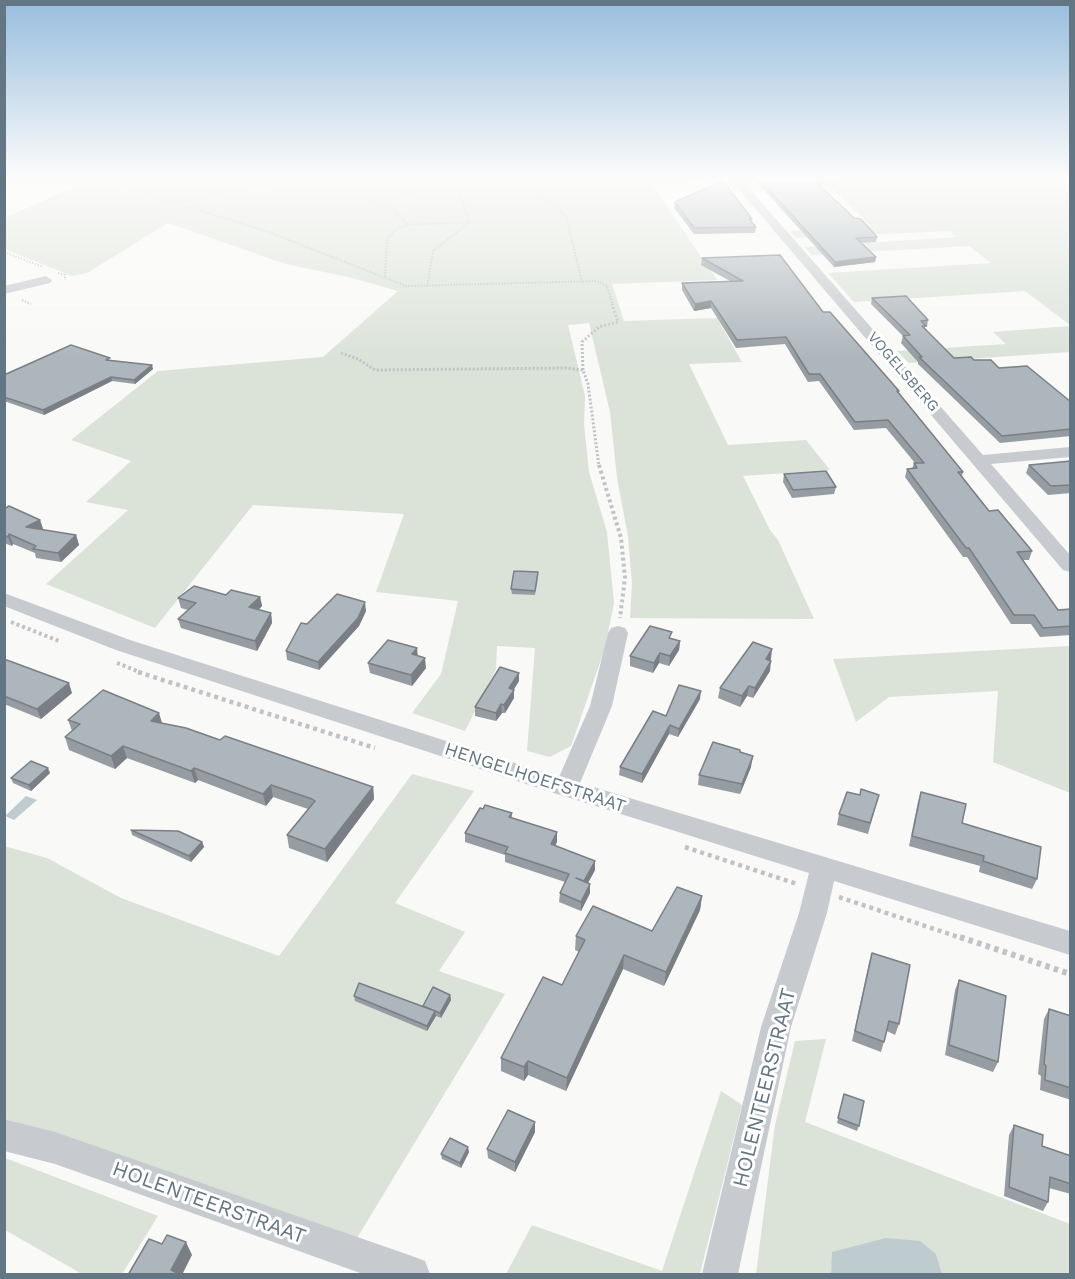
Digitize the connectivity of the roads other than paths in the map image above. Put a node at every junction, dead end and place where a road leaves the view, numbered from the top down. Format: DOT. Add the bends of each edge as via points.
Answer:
graph roads {
  1 [pos="787,239"];
  2 [pos="48,273"];
  3 [pos="4,290"];
  4 [pos="1071,452"];
  5 [pos="980,460"];
  6 [pos="1071,566"];
  7 [pos="4,599"];
  8 [pos="618,633"];
  9 [pos="566,788"];
  10 [pos="821,879"];
  11 [pos="1071,943"];
  12 [pos="4,1135"];
  13 [pos="412,1275"];
  14 [pos="720,1275"];
  1 -- 5 [label="street, VOGELSBERG"];
  2 -- 3 [label="street"];
  4 -- 5 [label="street"];
  5 -- 6 [label="street, VOGELSBERG"];
  7 -- 9 [label="street, HENGELHOEFSTRAAT" via="123,645"];
  8 -- 9 [label="street" via="601,706"];
  9 -- 10 [label="street, HENGELHOEFSTRAAT"];
  10 -- 11 [label="street, HENGELHOEFSTRAAT"];
  10 -- 14 [label="street, HOLENTEERSTRAAT" via="776,1027"];
  12 -- 13 [label="street, HOLENTEERSTRAAT" via="55,1148"];
}
